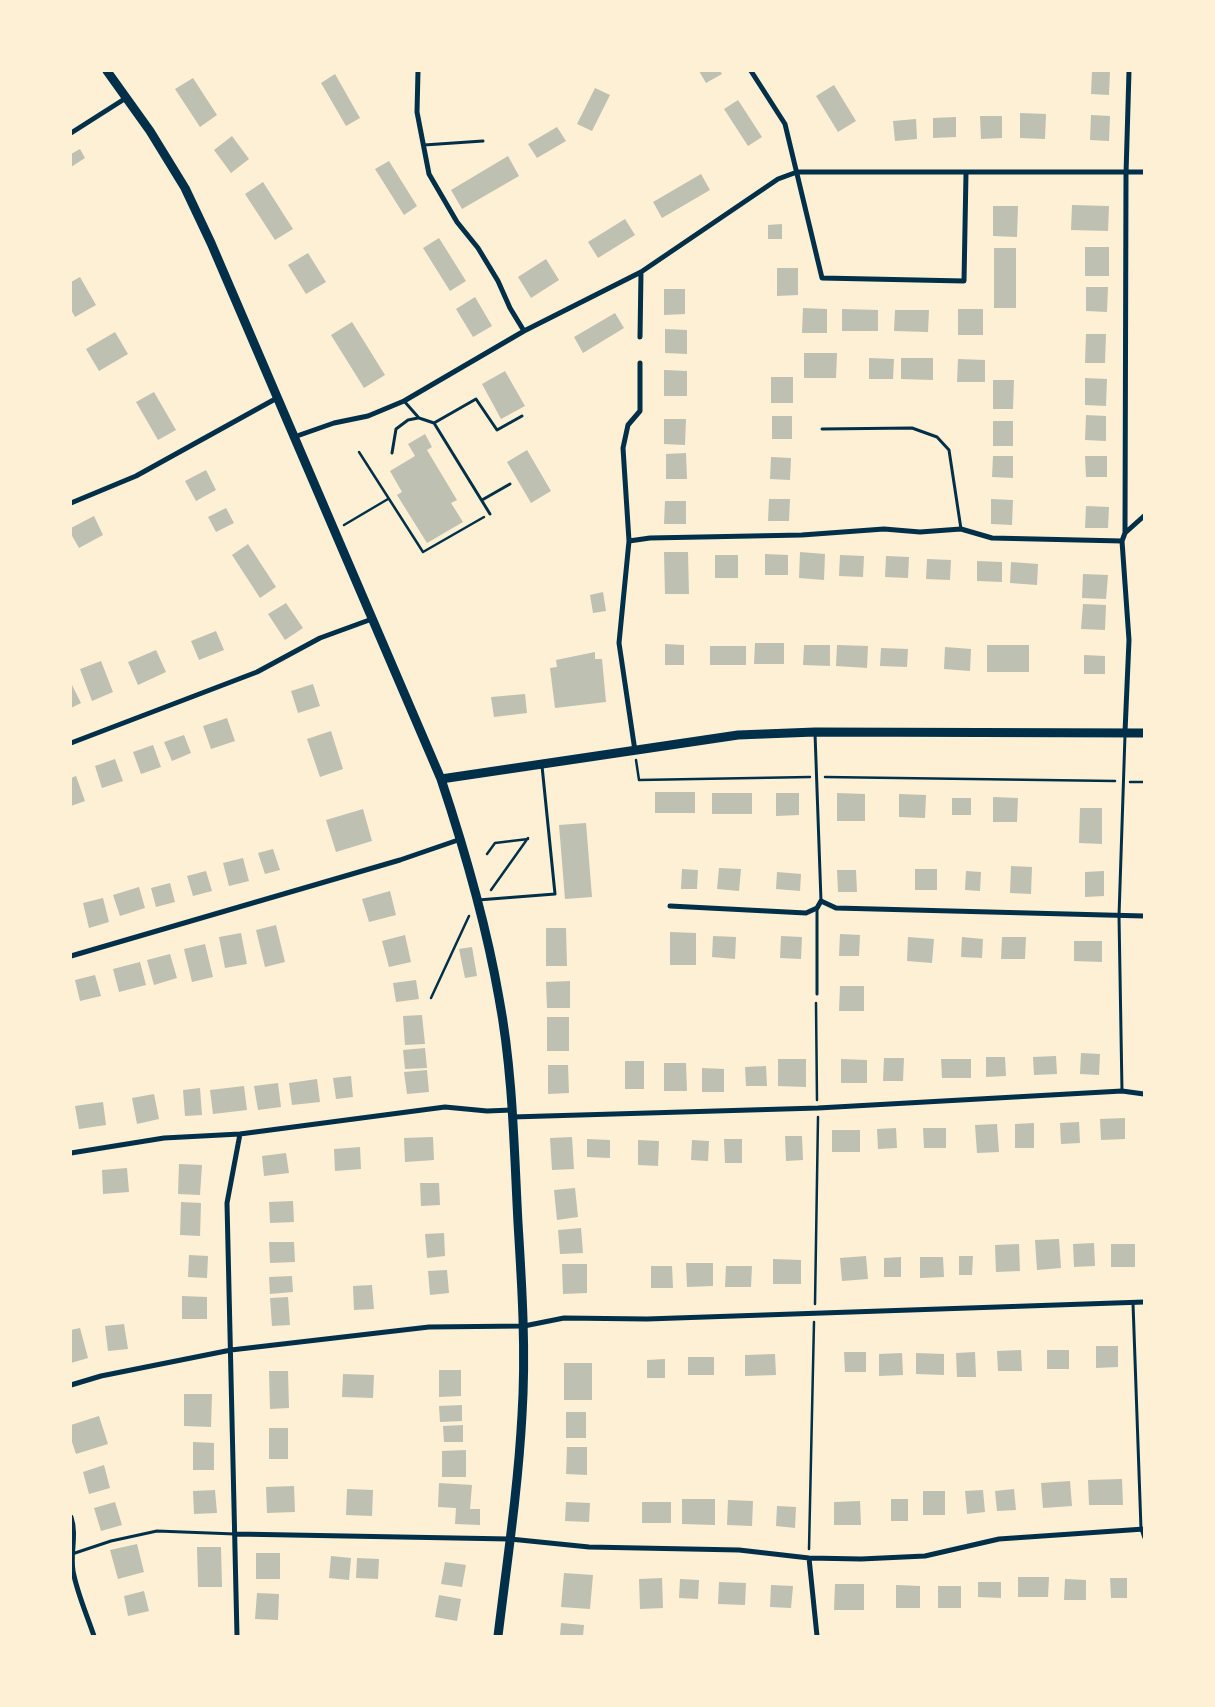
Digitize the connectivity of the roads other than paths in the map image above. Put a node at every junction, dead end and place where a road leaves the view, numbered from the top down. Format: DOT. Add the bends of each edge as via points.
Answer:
graph roads {
  1 [pos="107,71"];
  2 [pos="418,71"];
  3 [pos="751,71"];
  4 [pos="1129,71"];
  5 [pos="126,98"];
  6 [pos="71,133"];
  7 [pos="483,141"];
  8 [pos="423,145"];
  9 [pos="798,172"];
  10 [pos="966,172"];
  11 [pos="1144,172"];
  12 [pos="1126,174"];
  13 [pos="641,272"];
  14 [pos="524,331"];
  15 [pos="640,337"];
  16 [pos="640,363"];
  17 [pos="277,398"];
  18 [pos="404,402"];
  19 [pos="522,416"];
  20 [pos="419,418"];
  21 [pos="434,423"];
  22 [pos="822,429"];
  23 [pos="294,437"];
  24 [pos="392,453"];
  25 [pos="510,484"];
  26 [pos="482,500"];
  27 [pos="71,504"];
  28 [pos="490,514"];
  29 [pos="1144,516"];
  30 [pos="961,529"];
  31 [pos="1124,533"];
  32 [pos="629,541"];
  33 [pos="1122,541"];
  34 [pos="372,619"];
  35 [pos="815,732"];
  36 [pos="1125,732"];
  37 [pos="1144,732"];
  38 [pos="71,743"];
  39 [pos="635,751"];
  40 [pos="542,765"];
  41 [pos="441,779"];
  42 [pos="461,839"];
  43 [pos="477,900"];
  44 [pos="821,901"];
  45 [pos="670,906"];
  46 [pos="817,908"];
  47 [pos="1119,916"];
  48 [pos="1144,916"];
  49 [pos="71,956"];
  50 [pos="817,994"];
  51 [pos="1122,1091"];
  52 [pos="1144,1094"];
  53 [pos="512,1114"];
  54 [pos="240,1134"];
  55 [pos="71,1152"];
  56 [pos="1133,1302"];
  57 [pos="1144,1302"];
  58 [pos="524,1326"];
  59 [pos="232,1350"];
  60 [pos="71,1385"];
  61 [pos="71,1517"];
  62 [pos="1142,1529"];
  63 [pos="236,1534"];
  64 [pos="1144,1538"];
  65 [pos="510,1539"];
  66 [pos="71,1554"];
  67 [pos="809,1558"];
  68 [pos="94,1636"];
  69 [pos="237,1636"];
  70 [pos="498,1636"];
  71 [pos="817,1636"];
  1 -- 5 [label="main road"];
  2 -- 8 [label="street" via="417,112"];
  3 -- 9 [label="street" via="785,124"];
  4 -- 12 [label="street"];
  5 -- 6 [label="street"];
  5 -- 17 [label="main road" via="185,188"];
  7 -- 8 [label="lane"];
  8 -- 14 [label="street" via="429,174 498,281"];
  9 -- 10 [label="street"];
  9 -- 10 [label="street" via="822,278 964,281"];
  9 -- 13 [label="street" via="778,179"];
  10 -- 12 [label="street"];
  11 -- 12 [label="street"];
  12 -- 31 [label="street"];
  13 -- 14 [label="street"];
  13 -- 15 [label="street"];
  14 -- 18 [label="street"];
  16 -- 32 [label="street" via="640,411 628,425 622,448"];
  17 -- 23 [label="main road"];
  17 -- 27 [label="street" via="136,476"];
  18 -- 20 [label="lane"];
  18 -- 23 [label="street"];
  19 -- 21 [label="lane" via="497,430 476,399"];
  20 -- 21 [label="lane"];
  20 -- 24 [label="lane" via="408,420 396,429"];
  21 -- 26 [label="lane"];
  22 -- 30 [label="lane" via="912,428 937,437 949,450"];
  23 -- 34 [label="main road"];
  25 -- 26 [label="lane"];
  26 -- 28 [label="lane"];
  29 -- 31 [label="street"];
  30 -- 32 [label="street" via="920,532 884,529"];
  30 -- 33 [label="street" via="992,538"];
  31 -- 33 [label="street"];
  32 -- 39 [label="street" via="619,643"];
  33 -- 36 [label="street" via="1129,640"];
  34 -- 38 [label="street" via="320,638 257,672"];
  34 -- 41 [label="main road"];
  35 -- 36 [label="main road"];
  35 -- 39 [label="main road" via="738,735"];
  35 -- 44 [label="lane"];
  36 -- 37 [label="main road"];
  36 -- 47 [label="lane"];
  39 -- 40 [label="main road"];
  40 -- 41 [label="main road"];
  40 -- 43 [label="lane" via="555,894"];
  41 -- 42 [label="main road"];
  42 -- 43 [label="main road"];
  42 -- 49 [label="street" via="390,863"];
  43 -- 53 [label="main road" via="499,997"];
  44 -- 46 [label="street"];
  44 -- 47 [label="street" via="836,908"];
  45 -- 46 [label="street" via="806,913"];
  46 -- 50 [label="lane"];
  47 -- 48 [label="street"];
  47 -- 51 [label="lane"];
  51 -- 52 [label="street"];
  51 -- 53 [label="street" via="818,1108"];
  53 -- 54 [label="street" via="444,1107"];
  53 -- 58 [label="main road"];
  54 -- 55 [label="street" via="164,1138"];
  54 -- 59 [label="street" via="227,1203"];
  56 -- 57 [label="street"];
  56 -- 58 [label="street" via="647,1319 564,1318"];
  56 -- 62 [label="lane"];
  58 -- 59 [label="street" via="429,1327"];
  58 -- 65 [label="main road" via="523,1412"];
  59 -- 60 [label="street"];
  59 -- 63 [label="street"];
  61 -- 66 [label="street" via="75,1529"];
  62 -- 64 [label="lane"];
  62 -- 67 [label="street" via="1000,1539 925,1556"];
  63 -- 65 [label="street"];
  63 -- 66 [label="lane" via="157,1531"];
  63 -- 69 [label="street"];
  65 -- 67 [label="street" via="589,1546 739,1550"];
  65 -- 70 [label="main road"];
  66 -- 68 [label="street"];
  67 -- 71 [label="street"];
}
